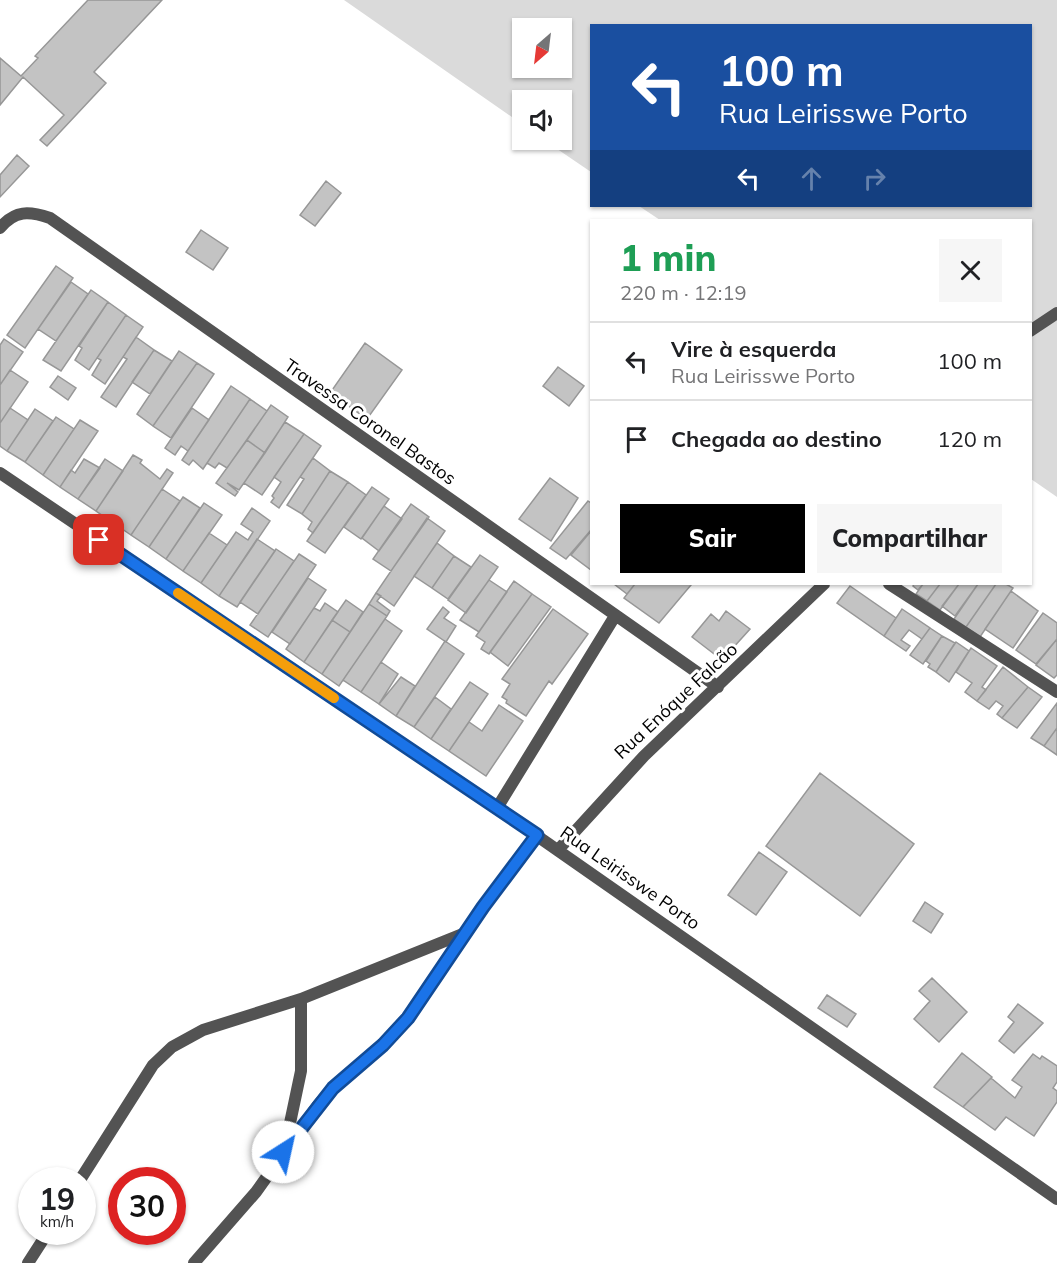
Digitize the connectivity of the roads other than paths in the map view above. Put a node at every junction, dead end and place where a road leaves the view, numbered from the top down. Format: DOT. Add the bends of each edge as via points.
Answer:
graph roads {
  1 [pos="0,228"];
  2 [pos="1057,313"];
  3 [pos="1032,330"];
  4 [pos="0,473"];
  5 [pos="823,585"];
  6 [pos="891,585"];
  7 [pos="615,616"];
  8 [pos="718,687"];
  9 [pos="1057,692"];
  10 [pos="497,808"];
  11 [pos="537,835"];
  12 [pos="558,850"];
  13 [pos="465,933"];
  14 [pos="301,999"];
  15 [pos="283,1152"];
  16 [pos="88,1167"];
  17 [pos="1057,1198"];
  18 [pos="40,1245"];
  19 [pos="28,1263"];
  20 [pos="194,1263"];
  1 -- 7 [label="street, Travessa Coronel Bastos" via="18,213 32,212 50,218"];
  2 -- 3 [label="street"];
  4 -- 10 [label="street, Rua Leirisswe Porto"];
  5 -- 8 [label="street, Rua Enóque Falcão"];
  6 -- 9 [label="street"];
  7 -- 8 [label="street, Travessa Coronel Bastos"];
  7 -- 10 [label="street"];
  8 -- 12 [label="street, Rua Enóque Falcão" via="629,771"];
  10 -- 11 [label="street, Rua Leirisswe Porto"];
  11 -- 12 [label="street, Rua Leirisswe Porto"];
  11 -- 13 [label="street"];
  12 -- 17 [label="street, Rua Leirisswe Porto"];
  13 -- 14 [label="street"];
  13 -- 15 [label="street" via="408,1018 333,1088"];
  14 -- 15 [label="street" via="301,1071"];
  14 -- 16 [label="street" via="203,1030 172,1047 153,1065"];
  15 -- 20 [label="street" via="256,1191"];
  18 -- 19 [label="street"];
}
